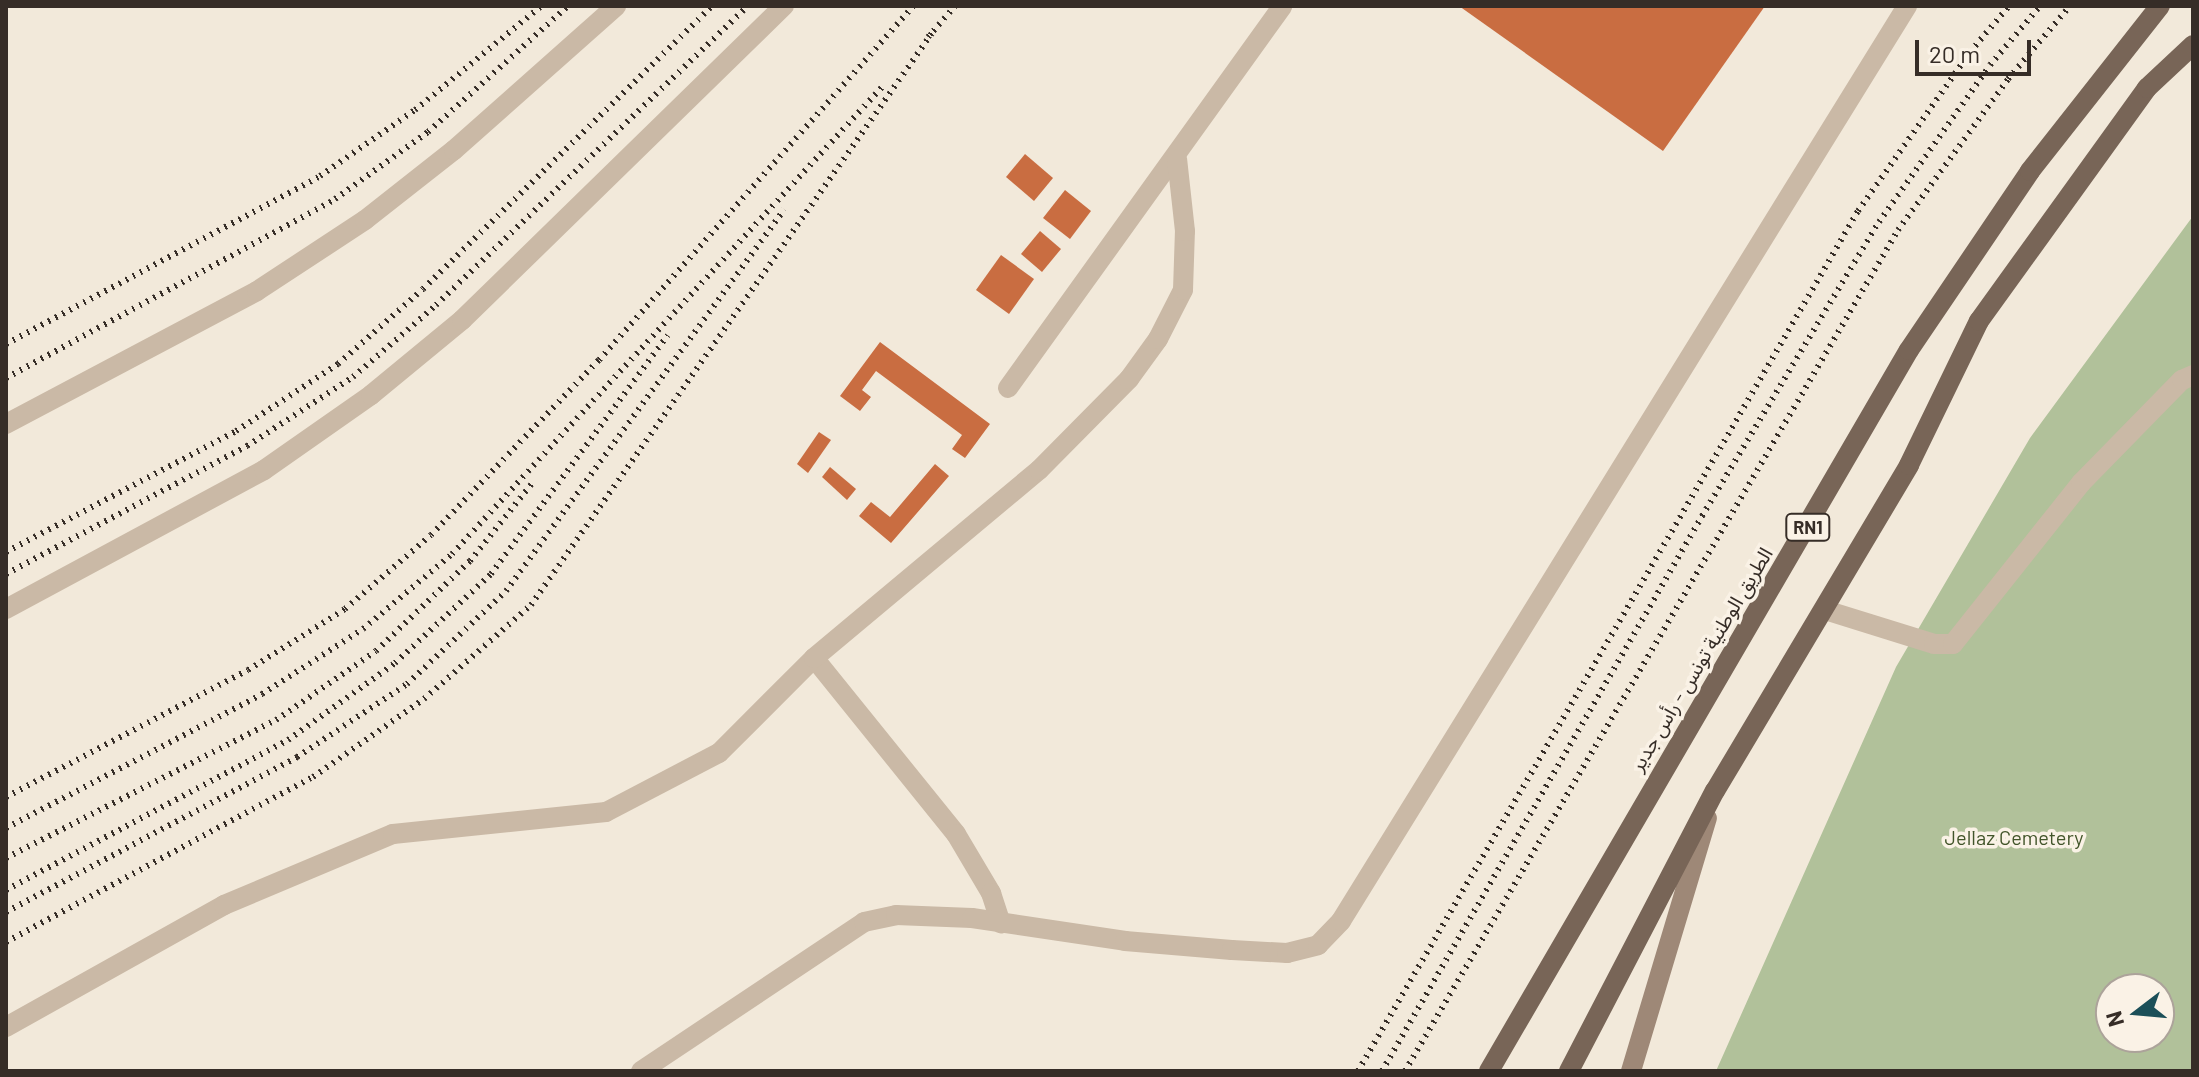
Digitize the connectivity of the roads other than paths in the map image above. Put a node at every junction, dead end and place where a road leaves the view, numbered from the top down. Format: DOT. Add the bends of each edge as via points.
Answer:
graph roads {
  1 [pos="616,6"];
  2 [pos="784,6"];
  3 [pos="1282,6"];
  4 [pos="1907,6"];
  5 [pos="2160,6"];
  6 [pos="2193,45"];
  7 [pos="1177,159"];
  8 [pos="2193,375"];
  9 [pos="1008,388"];
  10 [pos="6,424"];
  11 [pos="6,609"];
  12 [pos="1825,610"];
  13 [pos="814,658"];
  14 [pos="1715,791"];
  15 [pos="1001,923"];
  16 [pos="6,1027"];
  17 [pos="641,1071"];
  18 [pos="1489,1071"];
  19 [pos="1569,1071"];
  20 [pos="1631,1071"];
  1 -- 10 [label="lane" via="454,150 365,220 257,291"];
  2 -- 11 [label="lane" via="462,320 371,395 264,470"];
  3 -- 7 [label="lane"];
  4 -- 15 [label="lane" via="1341,921 1318,945 1287,953 1248,951"];
  5 -- 18 [label="main road, الطريق الوطنية تونس - رأس جدير / RN1" via="2030,171 1909,350"];
  6 -- 12 [label="main road, RN1" via="2147,88 1979,321 1909,465"];
  7 -- 9 [label="lane"];
  7 -- 13 [label="lane" via="1185,231 1183,290 1158,339 1129,379 1039,470"];
  8 -- 12 [label="lane" via="2182,380 2081,483 1953,644 1934,644"];
  12 -- 14 [label="main road, RN1"];
  13 -- 15 [label="lane" via="956,834 991,893"];
  13 -- 16 [label="lane" via="719,753 606,812 393,834 224,905"];
  14 -- 19 [label="main road, RN1"];
  14 -- 20 [label="main road"];
  15 -- 17 [label="lane" via="896,915 864,922"];
}
